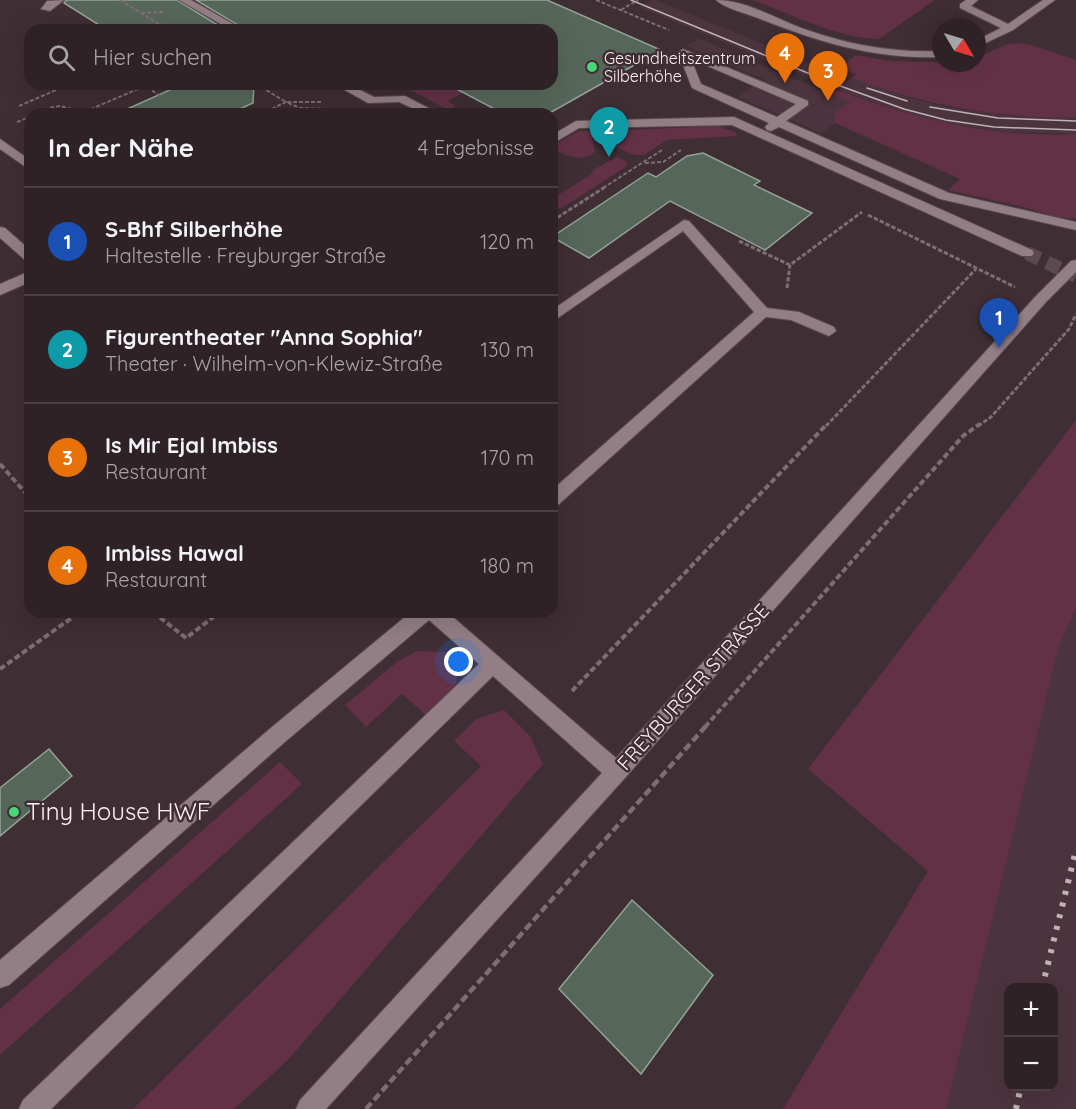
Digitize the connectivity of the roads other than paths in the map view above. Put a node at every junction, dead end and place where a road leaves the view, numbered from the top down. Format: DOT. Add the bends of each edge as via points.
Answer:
graph roads {
  1 [pos="59,0"];
  2 [pos="184,0"];
  3 [pos="721,0"];
  4 [pos="973,0"];
  5 [pos="1050,0"];
  6 [pos="46,9"];
  7 [pos="228,24"];
  8 [pos="1010,28"];
  9 [pos="986,40"];
  10 [pos="932,55"];
  11 [pos="351,90"];
  12 [pos="422,108"];
  13 [pos="778,122"];
  14 [pos="762,133"];
  15 [pos="558,136"];
  16 [pos="0,142"];
  17 [pos="24,161"];
  18 [pos="1076,226"];
  19 [pos="0,231"];
  20 [pos="24,253"];
  21 [pos="1027,254"];
  22 [pos="1076,264"];
  23 [pos="24,279"];
  24 [pos="0,290"];
  25 [pos="762,312"];
  26 [pos="558,313"];
  27 [pos="829,331"];
  28 [pos="558,495"];
  29 [pos="418,618"];
  30 [pos="441,618"];
  31 [pos="493,663"];
  32 [pos="617,772"];
  33 [pos="0,976"];
  34 [pos="32,1109"];
  35 [pos="309,1109"];
  1 -- 6 [label="street"];
  2 -- 7 [label="street"];
  3 -- 10 [label="street" via="829,41 870,52"];
  4 -- 8 [label="street" via="964,6"];
  5 -- 8 [label="street"];
  8 -- 9 [label="street"];
  11 -- 12 [label="street" via="372,101 401,98"];
  13 -- 13 [label="street" via="804,103 683,52 696,86"];
  13 -- 14 [label="street"];
  13 -- 18 [label="street" via="945,196"];
  14 -- 15 [label="street" via="734,121 587,125 576,126"];
  14 -- 21 [label="street" via="942,222"];
  16 -- 17 [label="street"];
  19 -- 20 [label="street"];
  22 -- 32 [label="street, FREYBURGER STRASSE"];
  23 -- 24 [label="street"];
  25 -- 26 [label="street" via="684,224"];
  25 -- 27 [label="street" via="794,315"];
  25 -- 28 [label="street"];
  29 -- 33 [label="street"];
  30 -- 31 [label="street"];
  31 -- 32 [label="street"];
  31 -- 34 [label="street"];
  32 -- 35 [label="street, FREYBURGER STRASSE"];
}
